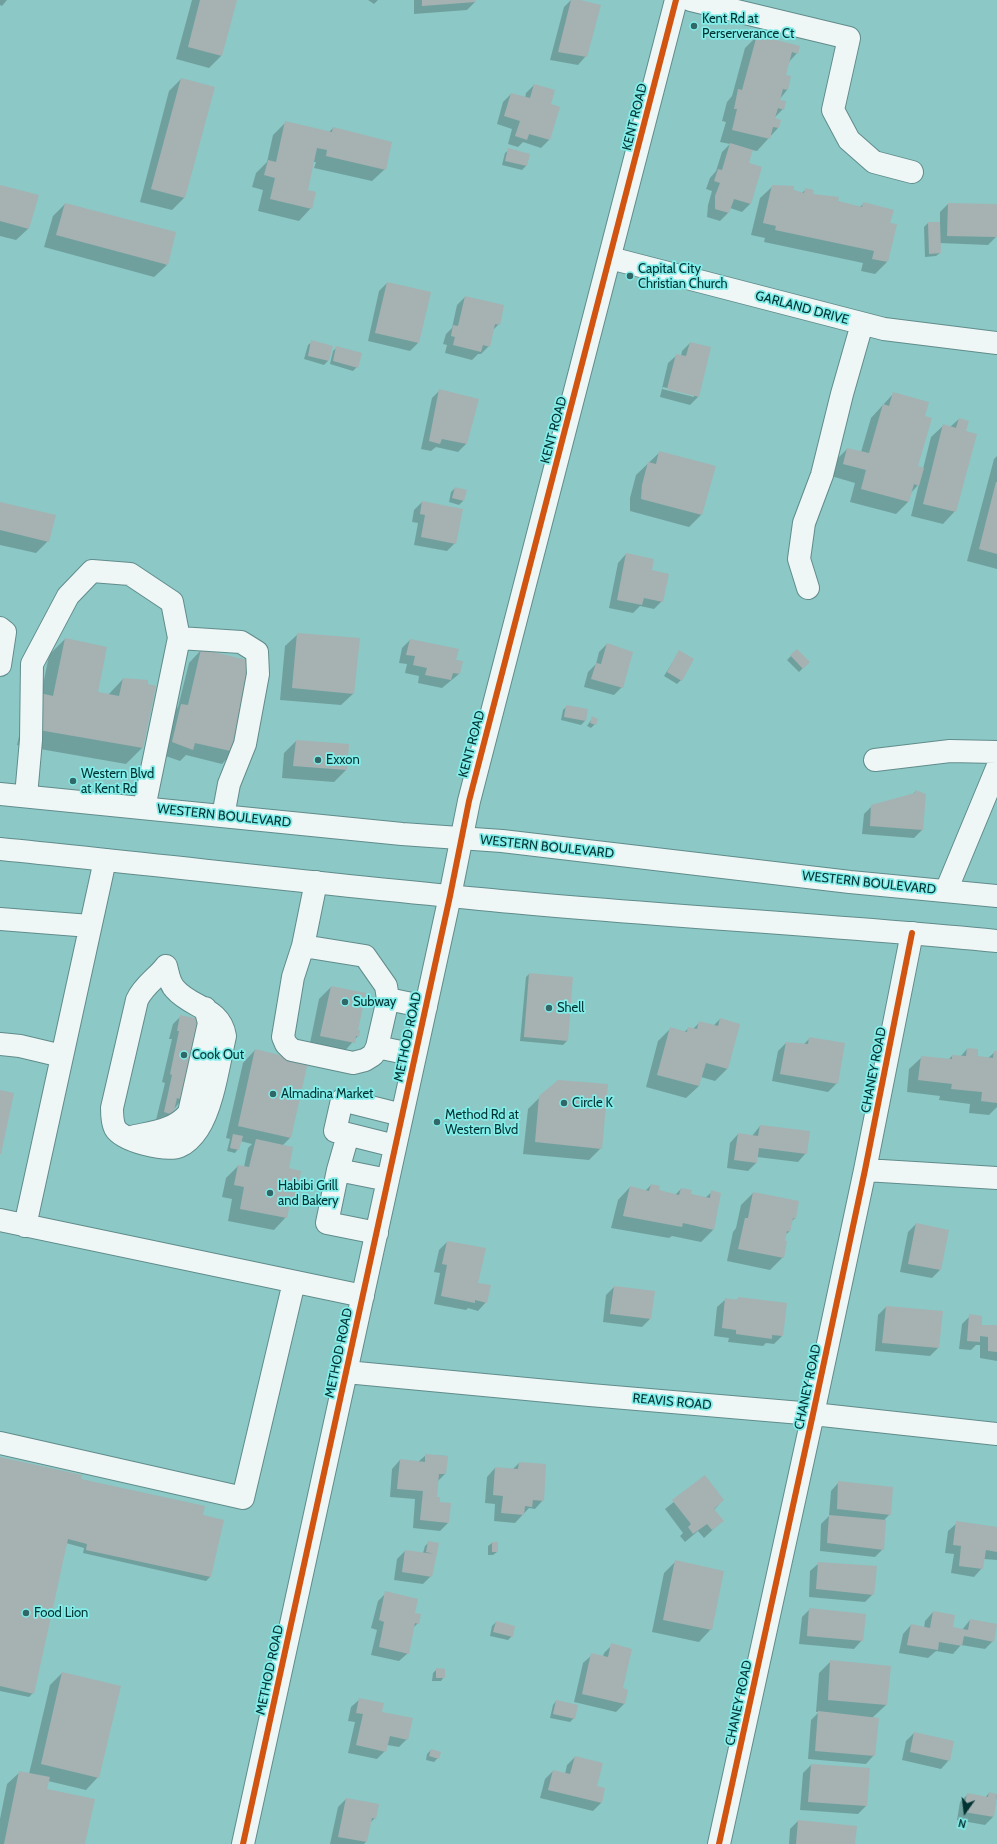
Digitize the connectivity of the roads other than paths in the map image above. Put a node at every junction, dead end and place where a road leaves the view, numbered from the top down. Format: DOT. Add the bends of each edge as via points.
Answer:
graph roads {
  1 [pos="676,0"];
  2 [pos="691,0"];
  3 [pos="912,172"];
  4 [pos="610,258"];
  5 [pos="862,324"];
  6 [pos="997,343"];
  7 [pos="808,588"];
  8 [pos="0,628"];
  9 [pos="180,638"];
  10 [pos="0,665"];
  11 [pos="997,752"];
  12 [pos="875,760"];
  13 [pos="997,768"];
  14 [pos="0,794"];
  15 [pos="26,796"];
  16 [pos="144,808"];
  17 [pos="223,816"];
  18 [pos="462,838"];
  19 [pos="0,849"];
  20 [pos="105,860"];
  21 [pos="456,867"];
  22 [pos="316,882"];
  23 [pos="946,891"];
  24 [pos="450,896"];
  25 [pos="997,896"];
  26 [pos="0,919"];
  27 [pos="90,926"];
  28 [pos="912,933"];
  29 [pos="997,941"];
  30 [pos="302,946"];
  31 [pos="388,999"];
  32 [pos="426,1007"];
  33 [pos="0,1044"];
  34 [pos="377,1047"];
  35 [pos="415,1054"];
  36 [pos="62,1056"];
  37 [pos="402,1115"];
  38 [pos="348,1135"];
  39 [pos="126,1138"];
  40 [pos="395,1146"];
  41 [pos="338,1170"];
  42 [pos="865,1170"];
  43 [pos="997,1178"];
  44 [pos="388,1180"];
  45 [pos="0,1220"];
  46 [pos="25,1226"];
  47 [pos="377,1234"];
  48 [pos="294,1282"];
  49 [pos="363,1296"];
  50 [pos="346,1372"];
  51 [pos="814,1414"];
  52 [pos="997,1434"];
  53 [pos="0,1443"];
  54 [pos="243,1844"];
  55 [pos="719,1844"];
  1 -- 4 [label="street, KENT ROAD"];
  2 -- 3 [label="street" via="849,38 833,110 849,140 874,162"];
  4 -- 5 [label="street, GARLAND DRIVE"];
  4 -- 18 [label="street, KENT ROAD" via="468,801"];
  5 -- 6 [label="street, GARLAND DRIVE" via="884,330"];
  5 -- 7 [label="street" via="822,475 804,522 799,559"];
  8 -- 10 [label="street" via="5,632"];
  9 -- 15 [label="street" via="172,602 130,574 92,571 68,596 32,664 31,740"];
  9 -- 16 [label="street"];
  9 -- 17 [label="street" via="241,642 257,652 258,674 245,744 229,784"];
  11 -- 12 [label="street" via="950,751"];
  13 -- 23 [label="street"];
  14 -- 15 [label="street, WESTERN BOULEVARD"];
  15 -- 16 [label="street, WESTERN BOULEVARD"];
  16 -- 17 [label="street, WESTERN BOULEVARD"];
  17 -- 18 [label="street, WESTERN BOULEVARD" via="395,834"];
  18 -- 21 [label="street, KENT ROAD"];
  18 -- 23 [label="street, WESTERN BOULEVARD"];
  19 -- 20 [label="street"];
  20 -- 22 [label="street"];
  20 -- 27 [label="street"];
  21 -- 24 [label="street, METHOD ROAD"];
  22 -- 24 [label="street"];
  22 -- 30 [label="street"];
  23 -- 25 [label="street, WESTERN BOULEVARD"];
  24 -- 28 [label="street" via="687,917"];
  24 -- 32 [label="street, METHOD ROAD"];
  26 -- 27 [label="street"];
  27 -- 36 [label="street"];
  28 -- 29 [label="street"];
  28 -- 42 [label="street, CHANEY ROAD"];
  30 -- 31 [label="street" via="365,956 386,986"];
  30 -- 34 [label="street" via="293,976 283,1030 286,1044 292,1050 353,1063 374,1055"];
  31 -- 32 [label="street"];
  31 -- 34 [label="street"];
  32 -- 35 [label="street, METHOD ROAD"];
  33 -- 36 [label="street"];
  34 -- 35 [label="street"];
  35 -- 37 [label="street, METHOD ROAD"];
  36 -- 46 [label="street"];
  37 -- 38 [label="street" via="342,1100 335,1131"];
  37 -- 40 [label="street, METHOD ROAD"];
  38 -- 40 [label="street"];
  38 -- 41 [label="street"];
  39 -- 39 [label="street" via="116,1128 112,1108 137,1000 142,990 166,966 174,988 185,998 205,1008 223,1025 225,1036 208,1106 191,1138 180,1146 163,1147"];
  40 -- 44 [label="street, METHOD ROAD"];
  41 -- 44 [label="street"];
  41 -- 47 [label="street" via="327,1223"];
  42 -- 43 [label="street"];
  42 -- 51 [label="street, CHANEY ROAD"];
  44 -- 47 [label="street, METHOD ROAD"];
  45 -- 46 [label="street"];
  46 -- 48 [label="street"];
  47 -- 49 [label="street, METHOD ROAD"];
  48 -- 49 [label="street"];
  48 -- 53 [label="street" via="244,1498"];
  49 -- 50 [label="street, METHOD ROAD"];
  50 -- 51 [label="street, REAVIS ROAD"];
  50 -- 54 [label="street, METHOD ROAD"];
  51 -- 52 [label="street, REAVIS ROAD"];
  51 -- 55 [label="street, CHANEY ROAD"];
}
